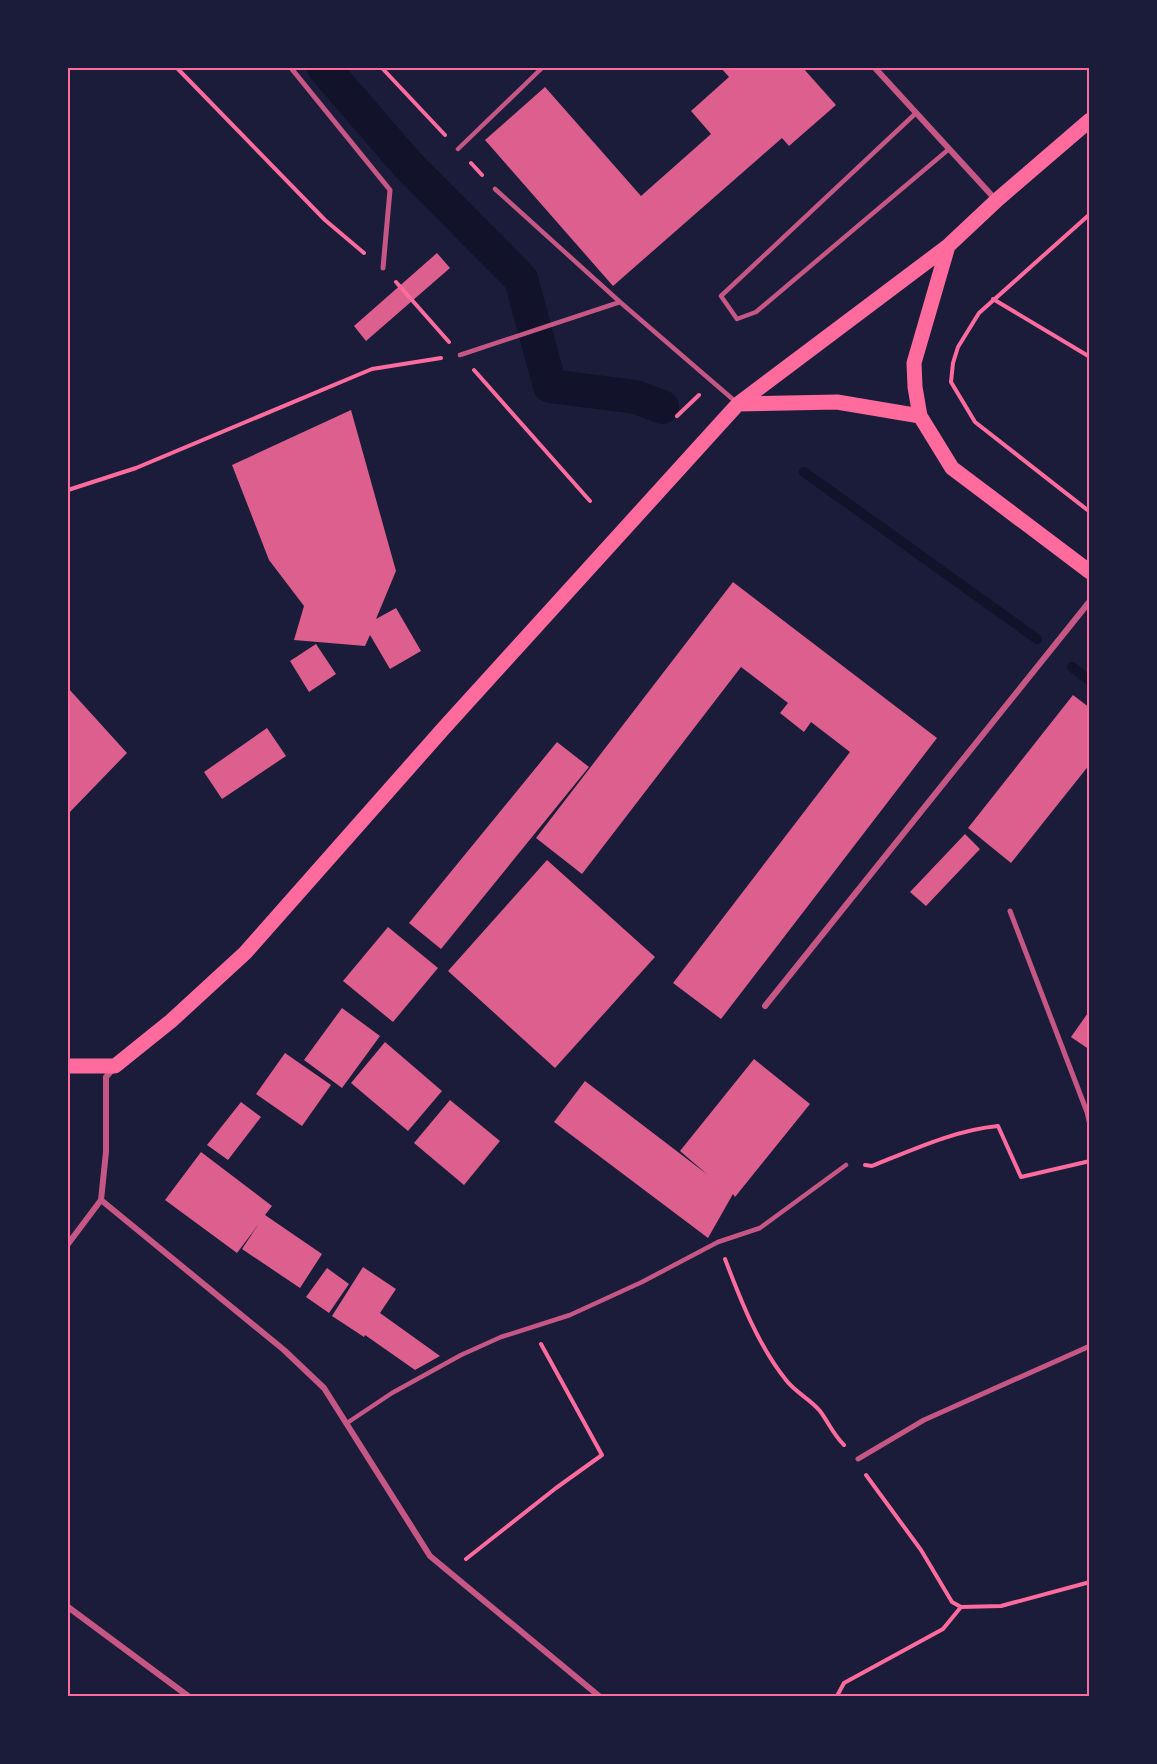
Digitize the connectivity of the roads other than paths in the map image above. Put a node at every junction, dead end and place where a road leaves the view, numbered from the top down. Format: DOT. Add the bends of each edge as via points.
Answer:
graph roads {
  1 [pos="291,68"];
  2 [pos="542,68"];
  3 [pos="875,68"];
  4 [pos="916,113"];
  5 [pos="1089,120"];
  6 [pos="458,148"];
  7 [pos="949,149"];
  8 [pos="495,189"];
  9 [pos="997,200"];
  10 [pos="948,246"];
  11 [pos="383,268"];
  12 [pos="620,302"];
  13 [pos="460,355"];
  14 [pos="738,404"];
  15 [pos="920,416"];
  16 [pos="1089,572"];
  17 [pos="1089,601"];
  18 [pos="1010,910"];
  19 [pos="765,1006"];
  20 [pos="68,1066"];
  21 [pos="115,1066"];
  22 [pos="1089,1125"];
  23 [pos="846,1165"];
  24 [pos="101,1200"];
  25 [pos="68,1244"];
  26 [pos="1089,1346"];
  27 [pos="347,1424"];
  28 [pos="858,1459"];
  29 [pos="68,1606"];
  30 [pos="188,1696"];
  31 [pos="599,1696"];
  1 -- 11 [label="street" via="390,190"];
  2 -- 6 [label="lane"];
  3 -- 4 [label="street"];
  4 -- 7 [label="street"];
  4 -- 7 [label="lane" via="721,296 737,318 756,312"];
  5 -- 9 [label="main road"];
  7 -- 9 [label="street"];
  8 -- 12 [label="lane"];
  9 -- 10 [label="main road"];
  10 -- 14 [label="main road"];
  10 -- 15 [label="main road" via="914,363"];
  12 -- 13 [label="lane"];
  12 -- 14 [label="lane"];
  14 -- 15 [label="main road" via="837,402"];
  14 -- 21 [label="main road" via="245,953"];
  15 -- 16 [label="main road" via="952,468"];
  17 -- 19 [label="street"];
  18 -- 22 [label="street"];
  20 -- 21 [label="main road"];
  21 -- 24 [label="street" via="106,1077 106,1152"];
  23 -- 27 [label="lane" via="760,1227 718,1242 570,1315 501,1337 461,1355 392,1393"];
  24 -- 25 [label="street"];
  24 -- 27 [label="street" via="284,1350 324,1388"];
  26 -- 28 [label="street" via="924,1420"];
  27 -- 31 [label="street" via="430,1556"];
  29 -- 30 [label="street"];
}
